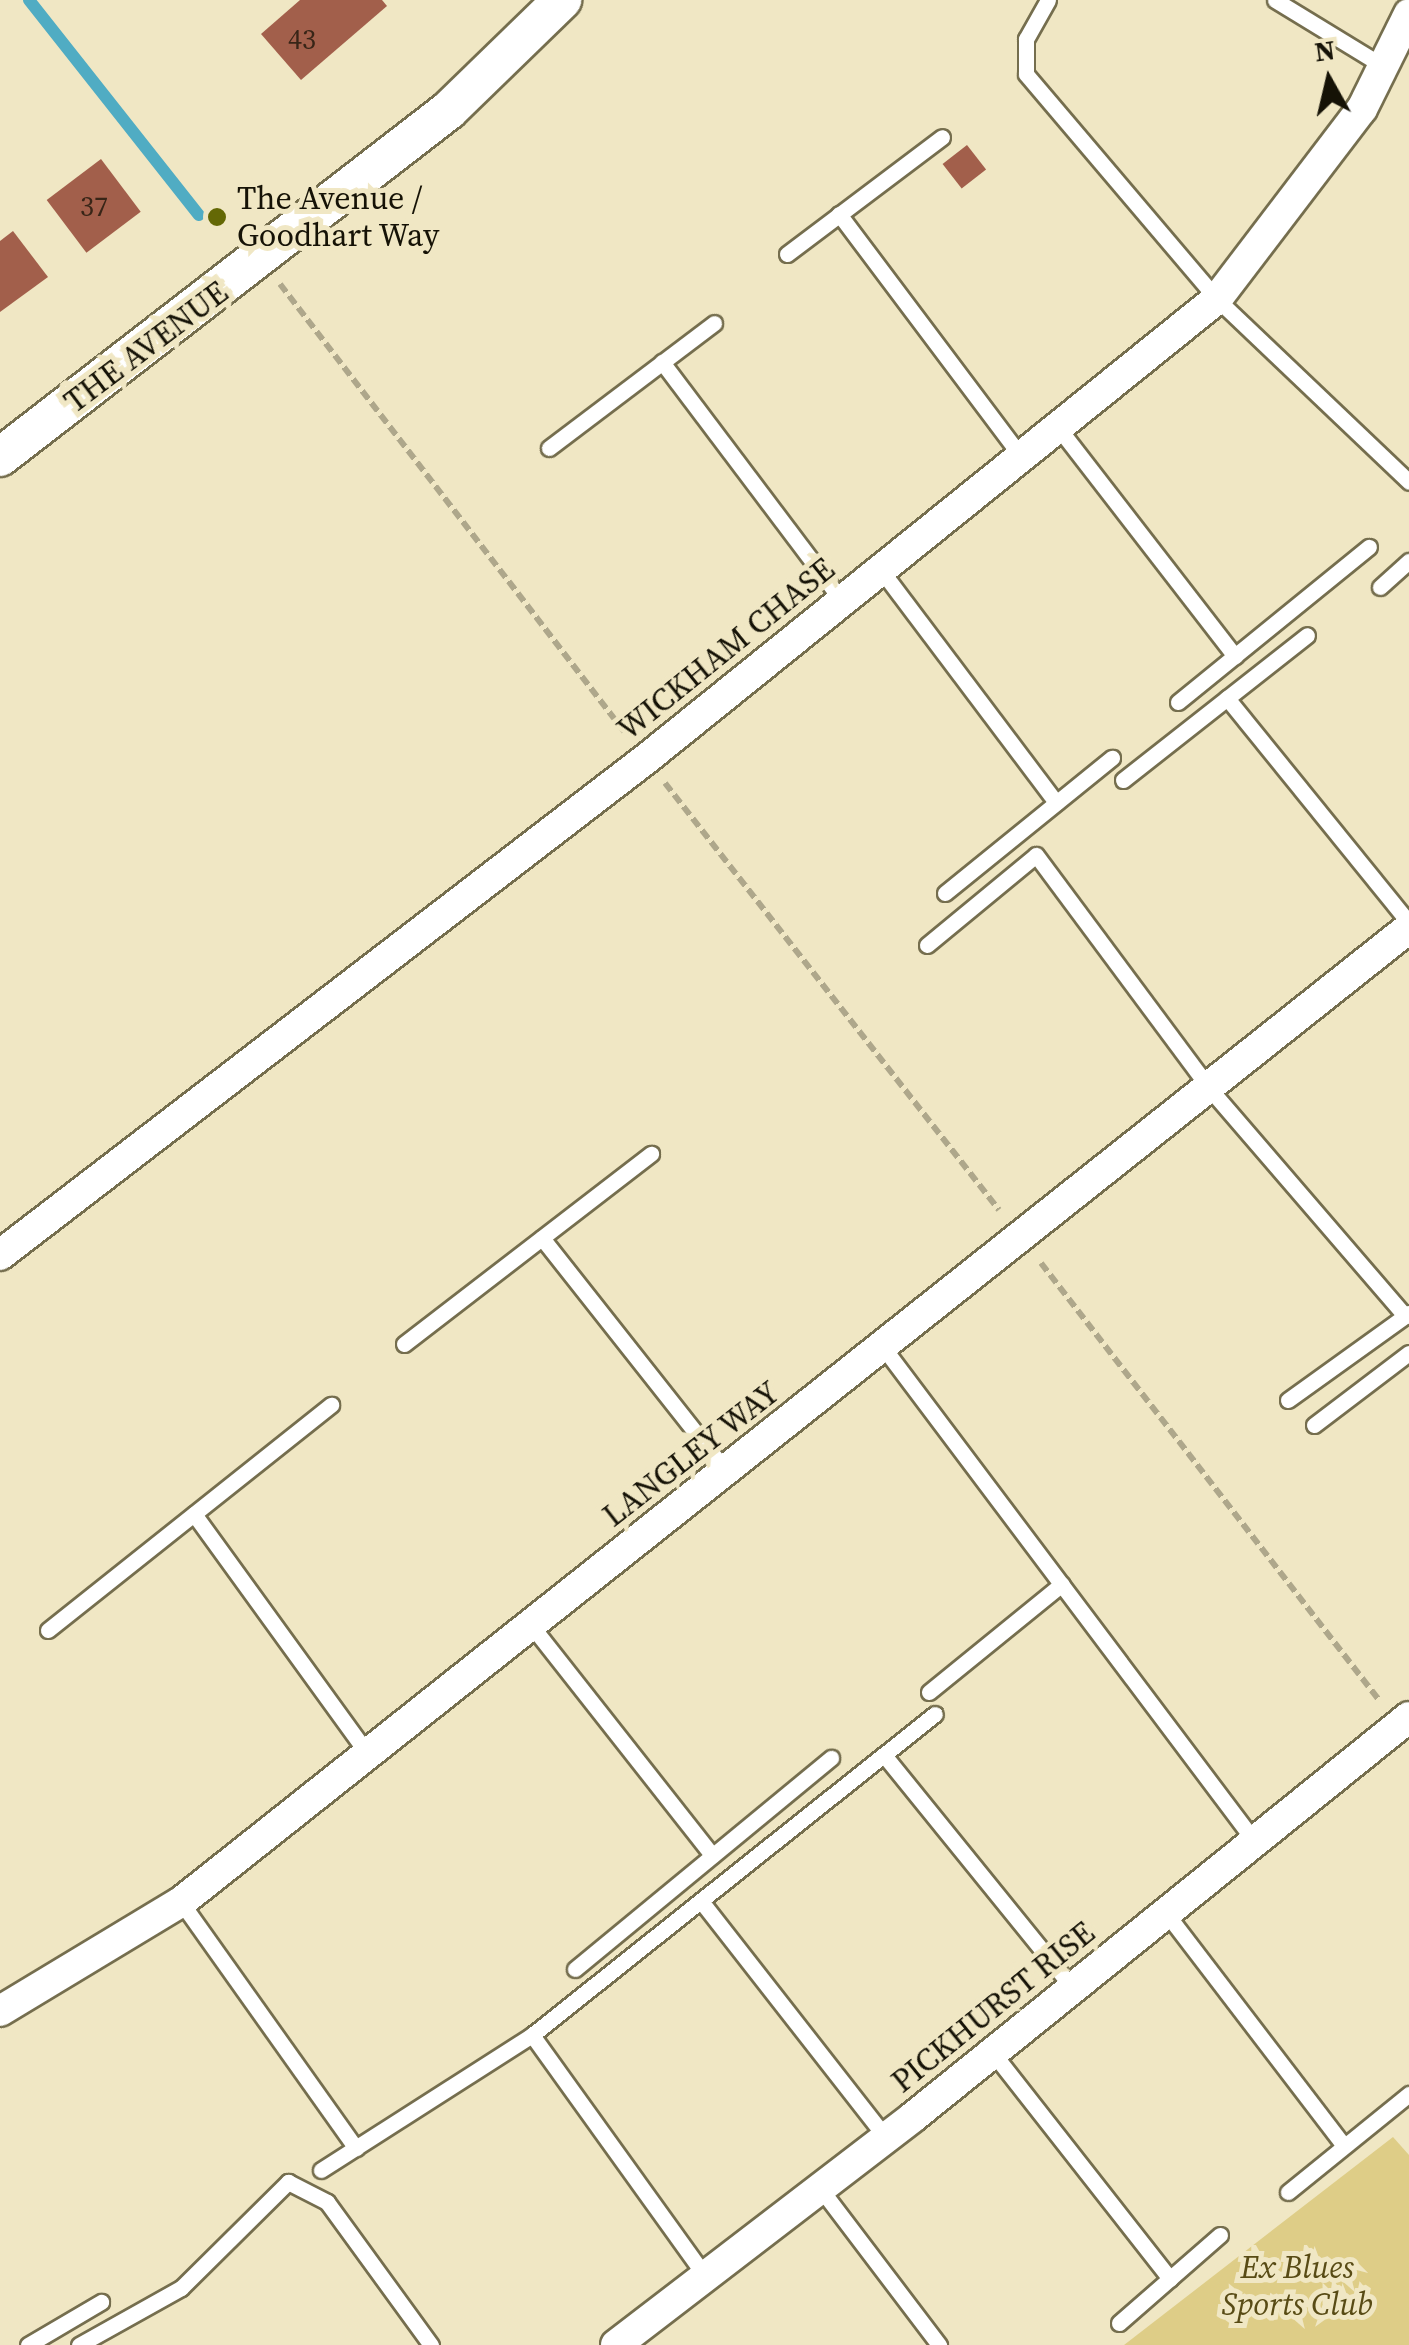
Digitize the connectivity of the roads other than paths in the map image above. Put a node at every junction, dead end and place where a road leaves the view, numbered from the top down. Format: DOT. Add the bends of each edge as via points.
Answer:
graph roads {
  1 [pos="562,0"];
  2 [pos="1048,0"];
  3 [pos="1276,0"];
  4 [pos="1409,14"];
  5 [pos="1383,66"];
  6 [pos="942,137"];
  7 [pos="839,214"];
  8 [pos="787,254"];
  9 [pos="1218,299"];
  10 [pos="714,324"];
  11 [pos="662,362"];
  12 [pos="1058,426"];
  13 [pos="549,448"];
  14 [pos="1021,456"];
  15 [pos="0,457"];
  16 [pos="1409,482"];
  17 [pos="1370,547"];
  18 [pos="1409,560"];
  19 [pos="880,570"];
  20 [pos="1380,587"];
  21 [pos="842,601"];
  22 [pos="1307,635"];
  23 [pos="1236,656"];
  24 [pos="1227,698"];
  25 [pos="1178,702"];
  26 [pos="1112,758"];
  27 [pos="1123,780"];
  28 [pos="1056,802"];
  29 [pos="945,893"];
  30 [pos="1409,926"];
  31 [pos="926,945"];
  32 [pos="1209,1088"];
  33 [pos="651,1154"];
  34 [pos="542,1238"];
  35 [pos="0,1255"];
  36 [pos="1407,1314"];
  37 [pos="404,1344"];
  38 [pos="884,1347"];
  39 [pos="1409,1353"];
  40 [pos="1288,1400"];
  41 [pos="331,1405"];
  42 [pos="1314,1425"];
  43 [pos="726,1471"];
  44 [pos="194,1514"];
  45 [pos="1062,1584"];
  46 [pos="531,1625"];
  47 [pos="48,1630"];
  48 [pos="929,1692"];
  49 [pos="936,1714"];
  50 [pos="1406,1727"];
  51 [pos="368,1754"];
  52 [pos="884,1755"];
  53 [pos="831,1758"];
  54 [pos="1255,1842"];
  55 [pos="712,1855"];
  56 [pos="700,1901"];
  57 [pos="181,1902"];
  58 [pos="1166,1913"];
  59 [pos="575,1969"];
  60 [pos="1073,1988"];
  61 [pos="0,2011"];
  62 [pos="532,2035"];
  63 [pos="992,2053"];
  64 [pos="1409,2094"];
  65 [pos="886,2138"];
  66 [pos="1344,2146"];
  67 [pos="356,2148"];
  68 [pos="321,2170"];
  69 [pos="820,2188"];
  70 [pos="1288,2192"];
  71 [pos="1220,2235"];
  72 [pos="705,2276"];
  73 [pos="1170,2278"];
  74 [pos="101,2302"];
  75 [pos="1118,2323"];
  76 [pos="631,2341"];
  77 [pos="28,2345"];
  78 [pos="79,2345"];
  79 [pos="430,2345"];
  80 [pos="940,2345"];
  1 -- 15 [label="street, THE AVENUE" via="449,110"];
  2 -- 9 [label="lane" via="1026,39 1026,74"];
  3 -- 5 [label="lane"];
  4 -- 5 [label="street, WICKHAM CHASE"];
  5 -- 9 [label="street, WICKHAM CHASE" via="1362,109"];
  6 -- 7 [label="lane"];
  7 -- 8 [label="lane"];
  7 -- 14 [label="lane"];
  9 -- 12 [label="street, WICKHAM CHASE"];
  9 -- 16 [label="lane"];
  10 -- 11 [label="lane"];
  11 -- 13 [label="lane"];
  11 -- 21 [label="lane"];
  12 -- 14 [label="street, WICKHAM CHASE"];
  12 -- 23 [label="lane"];
  14 -- 19 [label="street, WICKHAM CHASE"];
  17 -- 23 [label="lane"];
  18 -- 20 [label="lane"];
  19 -- 21 [label="street, WICKHAM CHASE"];
  19 -- 28 [label="lane"];
  21 -- 35 [label="street, WICKHAM CHASE"];
  22 -- 24 [label="lane"];
  23 -- 25 [label="lane"];
  24 -- 27 [label="lane"];
  24 -- 30 [label="lane"];
  26 -- 28 [label="lane"];
  28 -- 29 [label="lane"];
  30 -- 32 [label="street, LANGLEY WAY"];
  31 -- 32 [label="lane" via="1036,855"];
  32 -- 36 [label="lane"];
  32 -- 38 [label="street, LANGLEY WAY"];
  33 -- 34 [label="lane"];
  34 -- 37 [label="lane"];
  34 -- 43 [label="lane"];
  36 -- 40 [label="lane"];
  38 -- 43 [label="street, LANGLEY WAY"];
  38 -- 45 [label="lane"];
  39 -- 42 [label="lane"];
  41 -- 44 [label="lane"];
  43 -- 46 [label="street, LANGLEY WAY"];
  44 -- 47 [label="lane"];
  44 -- 51 [label="lane"];
  45 -- 48 [label="lane"];
  45 -- 54 [label="lane"];
  46 -- 51 [label="street, LANGLEY WAY"];
  46 -- 55 [label="lane"];
  49 -- 52 [label="lane"];
  50 -- 54 [label="street, PICKHURST RISE"];
  51 -- 57 [label="street, LANGLEY WAY"];
  52 -- 56 [label="lane"];
  52 -- 60 [label="lane"];
  53 -- 55 [label="lane"];
  54 -- 58 [label="street, PICKHURST RISE"];
  55 -- 59 [label="lane"];
  56 -- 62 [label="lane"];
  56 -- 65 [label="lane"];
  57 -- 61 [label="street, LANGLEY WAY"];
  57 -- 67 [label="lane"];
  58 -- 60 [label="street, PICKHURST RISE"];
  58 -- 66 [label="lane"];
  60 -- 63 [label="street, PICKHURST RISE"];
  62 -- 67 [label="lane"];
  62 -- 72 [label="lane"];
  63 -- 65 [label="street, PICKHURST RISE"];
  63 -- 73 [label="lane"];
  64 -- 66 [label="lane"];
  65 -- 69 [label="street, PICKHURST RISE"];
  66 -- 70 [label="lane"];
  67 -- 68 [label="lane"];
  69 -- 72 [label="street, PICKHURST RISE"];
  69 -- 80 [label="lane"];
  71 -- 73 [label="lane"];
  72 -- 76 [label="street, PICKHURST RISE"];
  73 -- 75 [label="lane"];
  74 -- 77 [label="lane"];
  78 -- 79 [label="lane" via="181,2288 288,2182 327,2202"];
}
